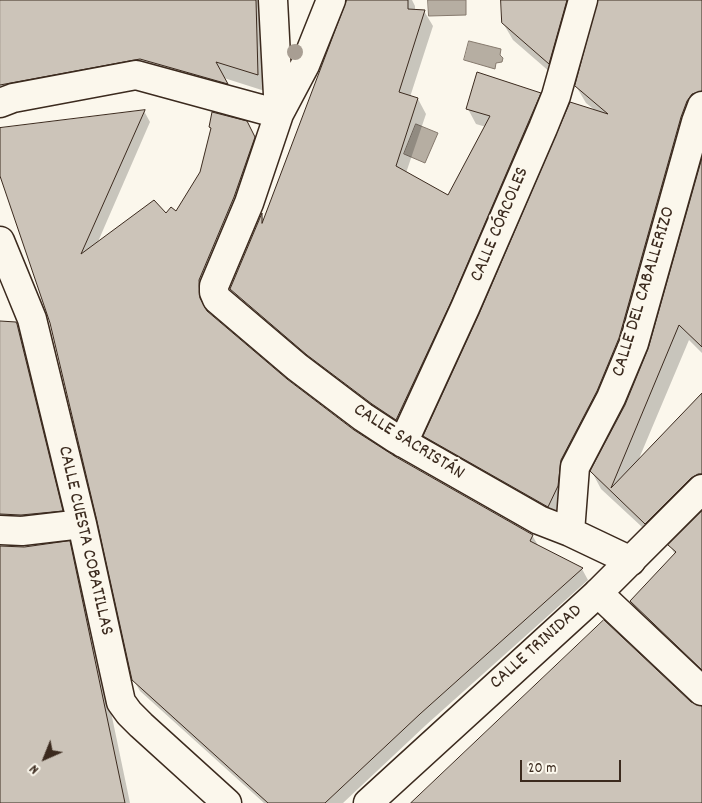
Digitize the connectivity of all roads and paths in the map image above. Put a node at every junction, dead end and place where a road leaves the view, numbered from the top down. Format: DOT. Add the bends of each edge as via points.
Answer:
graph roads {
  1 [pos="273,0"];
  2 [pos="331,0"];
  3 [pos="583,0"];
  4 [pos="0,103"];
  5 [pos="702,106"];
  6 [pos="280,114"];
  7 [pos="0,241"];
  8 [pos="403,443"];
  9 [pos="702,489"];
  10 [pos="82,524"];
  11 [pos="0,530"];
  12 [pos="570,532"];
  13 [pos="631,561"];
  14 [pos="598,593"];
  15 [pos="702,691"];
  16 [pos="227,803"];
  17 [pos="368,803"];
  1 -- 6 [label="street"];
  2 -- 6 [label="street" via="305,65"];
  3 -- 8 [label="street, CALLE CÓRCOLES" via="556,96 466,308"];
  4 -- 6 [label="street" via="136,75"];
  5 -- 12 [label="street, CALLE DEL CABALLERIZO" via="634,343 611,398 575,467"];
  6 -- 8 [label="street, CALLE SACRISTÁN" via="214,292 223,305 297,367"];
  7 -- 10 [label="street, CALLE CUESTA COBATILLAS" via="32,319"];
  8 -- 12 [label="street, CALLE SACRISTÁN" via="539,520"];
  9 -- 13 [label="street, CALLE TRINIDAD"];
  10 -- 11 [label="street" via="22,531"];
  10 -- 16 [label="street, CALLE CUESTA COBATILLAS" via="121,702 128,713"];
  12 -- 13 [label="street, CALLE SACRISTÁN"];
  13 -- 14 [label="street, CALLE TRINIDAD"];
  14 -- 15 [label="street"];
  14 -- 17 [label="street, CALLE TRINIDAD"];
}
